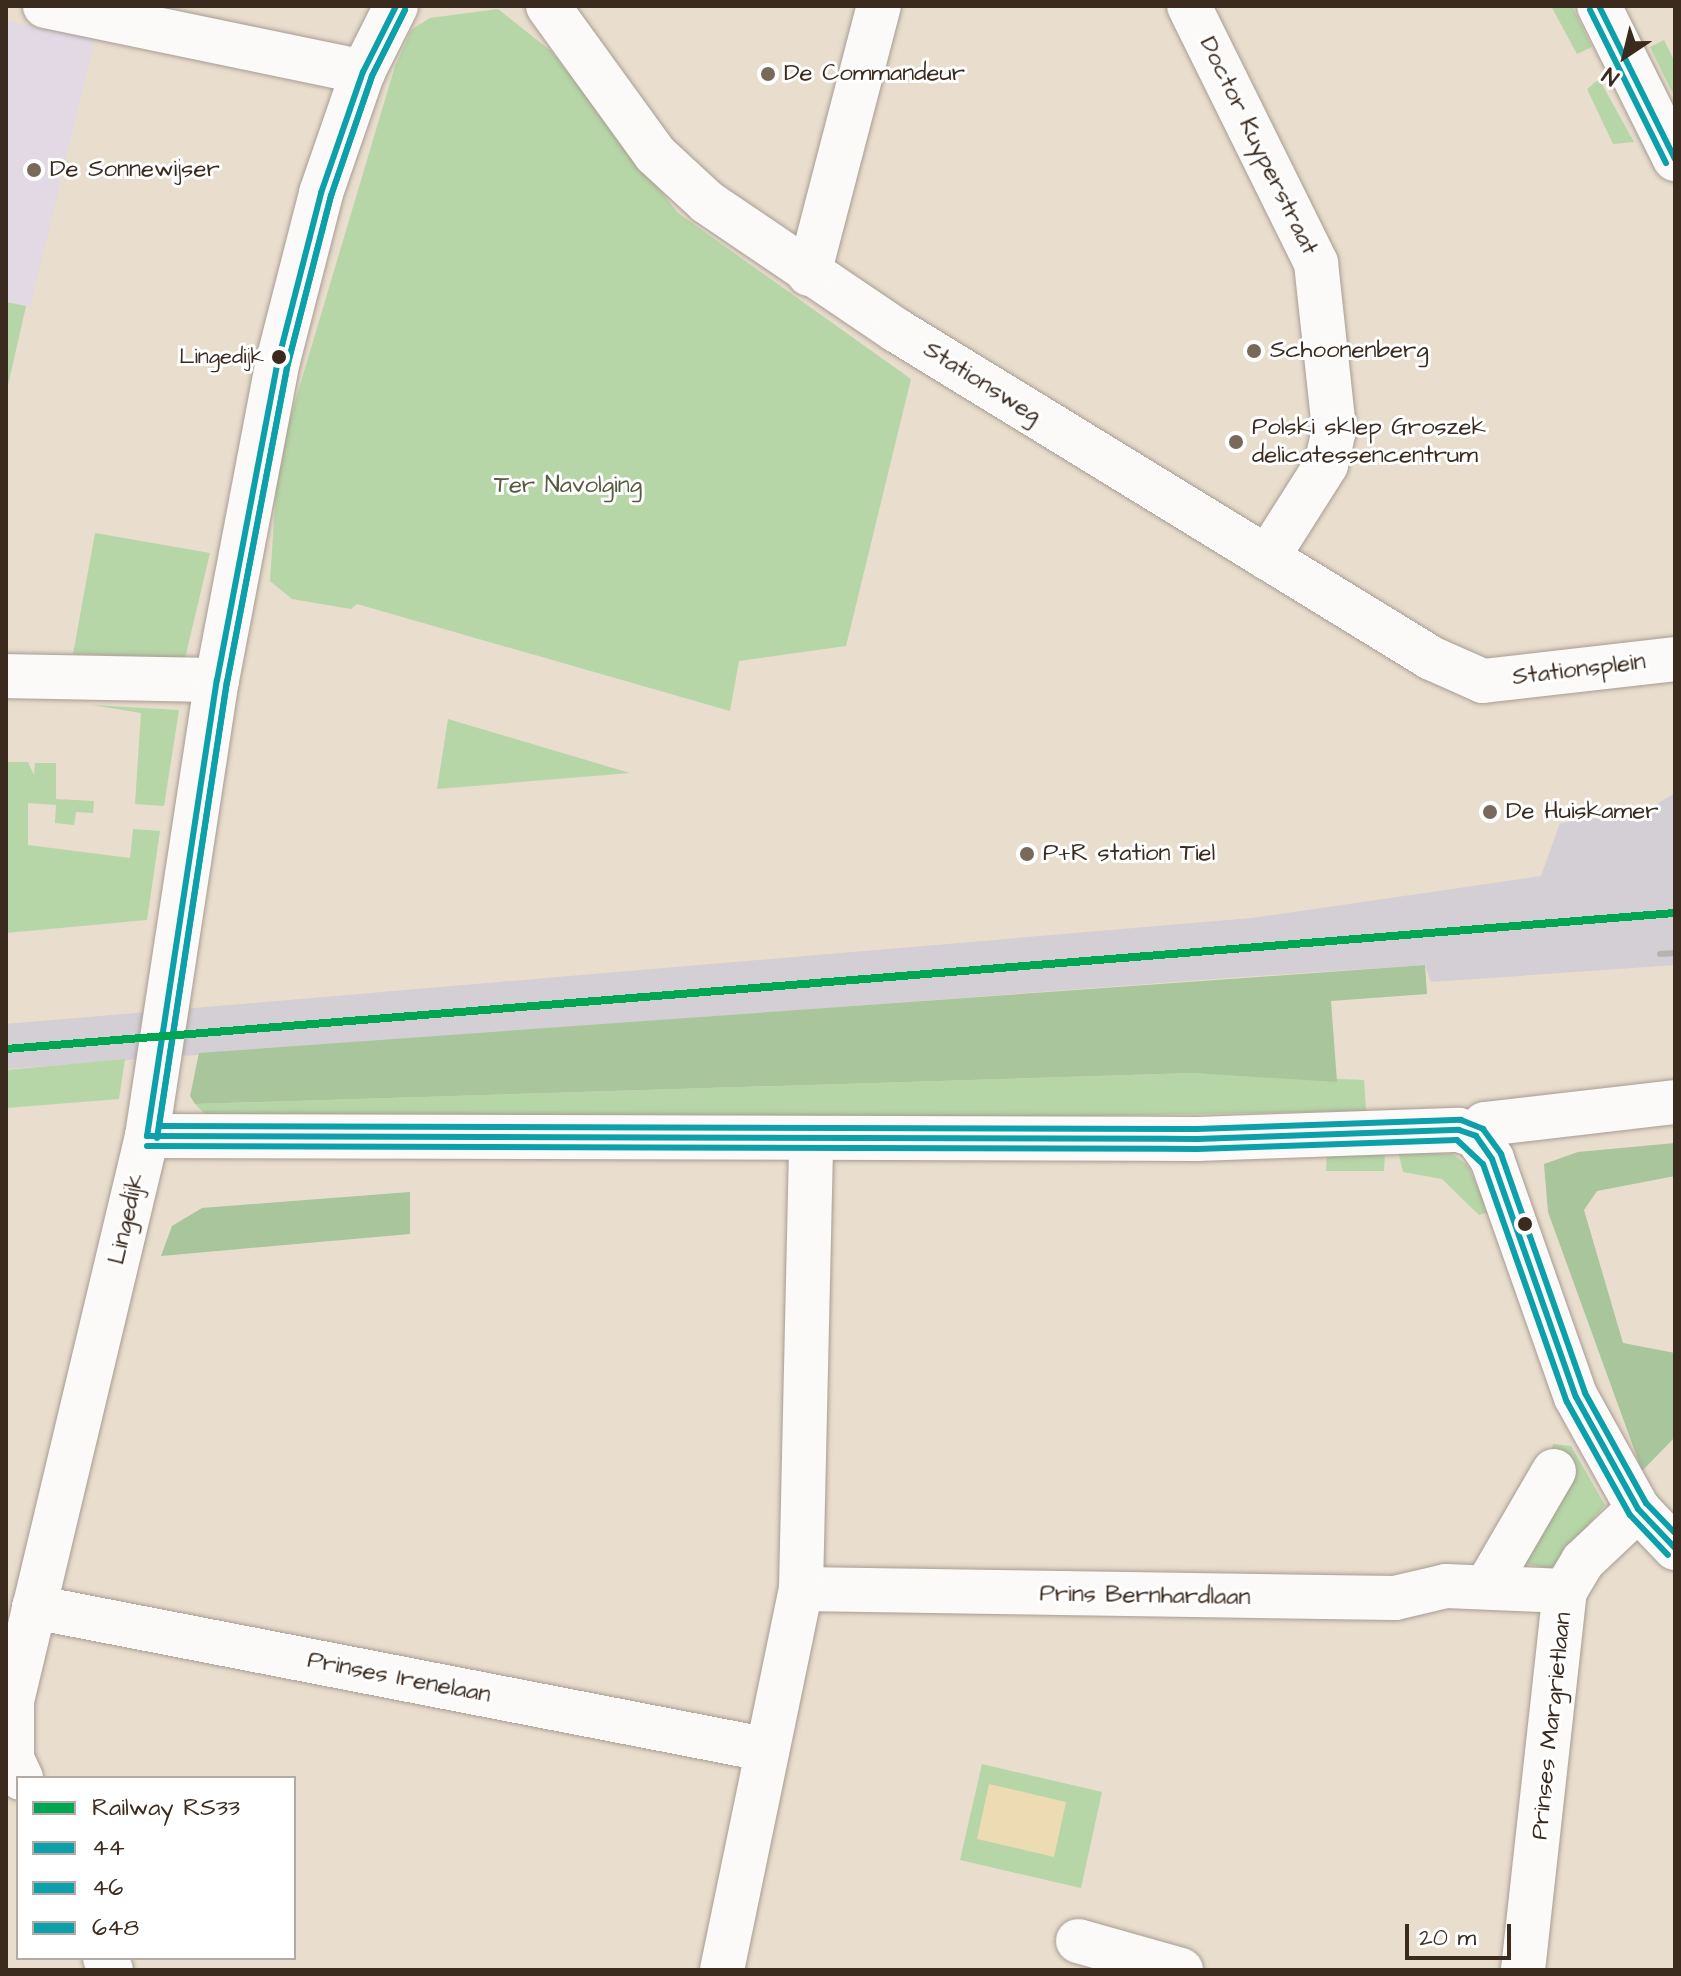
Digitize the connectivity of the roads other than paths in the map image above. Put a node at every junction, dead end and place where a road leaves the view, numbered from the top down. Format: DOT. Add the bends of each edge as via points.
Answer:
graph roads {
  1 [pos="45,6"];
  2 [pos="396,6"];
  3 [pos="548,6"];
  4 [pos="879,6"];
  5 [pos="1189,6"];
  6 [pos="1599,6"];
  7 [pos="363,72"];
  8 [pos="1675,159"];
  9 [pos="809,274"];
  10 [pos="1267,558"];
  11 [pos="1675,659"];
  12 [pos="6,676"];
  13 [pos="217,680"];
  14 [pos="1483,681"];
  15 [pos="1675,1102"];
  16 [pos="147,1136"];
  17 [pos="1476,1136"];
  18 [pos="811,1139"];
  19 [pos="1554,1471"];
  20 [pos="1638,1509"];
  21 [pos="1675,1548"];
  22 [pos="1487,1586"];
  23 [pos="801,1589"];
  24 [pos="1565,1591"];
  25 [pos="34,1607"];
  26 [pos="764,1749"];
  27 [pos="20,1776"];
  28 [pos="1078,1941"];
  29 [pos="722,1970"];
  30 [pos="1181,1970"];
  31 [pos="1523,1970"];
  1 -- 7 [label="street"];
  2 -- 7 [label="street, Lingedijk"];
  3 -- 9 [label="street, Stationsweg" via="655,154 707,202"];
  4 -- 9 [label="street"];
  5 -- 10 [label="street, Doctor Kuyperstraat" via="1316,263 1334,430 1326,465"];
  6 -- 8 [label="street"];
  7 -- 13 [label="street, Lingedijk" via="321,193 278,361"];
  9 -- 10 [label="street, Stationsweg"];
  10 -- 14 [label="street, Stationsweg" via="1431,658"];
  11 -- 14 [label="street, Stationsplein"];
  12 -- 13 [label="street"];
  13 -- 16 [label="street, Lingedijk"];
  15 -- 17 [label="street" via="1496,1122"];
  16 -- 18 [label="street"];
  16 -- 25 [label="street, Lingedijk"];
  17 -- 18 [label="street" via="1459,1130 1319,1138"];
  17 -- 20 [label="street" via="1492,1159 1572,1389"];
  18 -- 23 [label="street"];
  19 -- 22 [label="street"];
  20 -- 21 [label="street"];
  20 -- 24 [label="street, Prinses Margrietlaan" via="1583,1561"];
  22 -- 23 [label="street, Prins Bernhardlaan" via="1395,1598"];
  22 -- 24 [label="street, Prins Bernhardlaan"];
  23 -- 26 [label="street"];
  24 -- 31 [label="street, Prinses Margrietlaan"];
  25 -- 26 [label="street, Prinses Irenelaan"];
  25 -- 27 [label="street, Lingedijk" via="12,1701 12,1759"];
  26 -- 29 [label="street"];
  28 -- 30 [label="street"];
}
